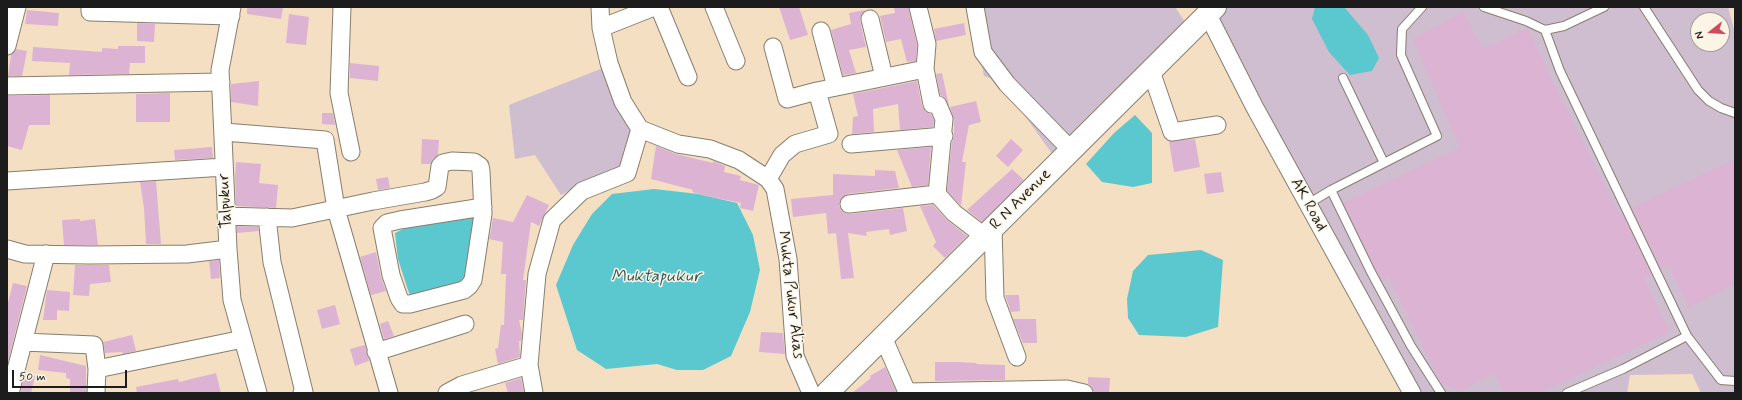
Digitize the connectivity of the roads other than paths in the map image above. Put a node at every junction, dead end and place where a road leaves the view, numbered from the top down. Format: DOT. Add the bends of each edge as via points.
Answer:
graph roads {
  1 [pos="17,7"];
  2 [pos="90,7"];
  3 [pos="342,7"];
  4 [pos="600,7"];
  5 [pos="654,7"];
  6 [pos="659,7"];
  7 [pos="714,7"];
  8 [pos="918,7"];
  9 [pos="975,7"];
  10 [pos="1422,7"];
  11 [pos="1484,7"];
  12 [pos="1604,7"];
  13 [pos="1644,7"];
  14 [pos="232,11"];
  15 [pos="1212,11"];
  16 [pos="870,19"];
  17 [pos="601,28"];
  18 [pos="1545,30"];
  19 [pos="821,31"];
  20 [pos="7,46"];
  21 [pos="773,47"];
  22 [pos="736,61"];
  23 [pos="925,69"];
  24 [pos="1151,71"];
  25 [pos="688,77"];
  26 [pos="884,77"];
  27 [pos="1344,78"];
  28 [pos="221,82"];
  29 [pos="7,86"];
  30 [pos="836,87"];
  31 [pos="817,92"];
  32 [pos="1735,113"];
  33 [pos="1217,125"];
  34 [pos="640,129"];
  35 [pos="224,132"];
  36 [pos="944,136"];
  37 [pos="851,144"];
  38 [pos="1071,150"];
  39 [pos="351,152"];
  40 [pos="1384,163"];
  41 [pos="224,167"];
  42 [pos="768,179"];
  43 [pos="7,181"];
  44 [pos="1331,190"];
  45 [pos="937,194"];
  46 [pos="849,204"];
  47 [pos="1308,204"];
  48 [pos="483,207"];
  49 [pos="336,209"];
  50 [pos="226,216"];
  51 [pos="267,217"];
  52 [pos="989,232"];
  53 [pos="7,249"];
  54 [pos="228,249"];
  55 [pos="46,254"];
  56 [pos="465,324"];
  57 [pos="1688,336"];
  58 [pos="882,337"];
  59 [pos="243,339"];
  60 [pos="22,342"];
  61 [pos="376,352"];
  62 [pos="1017,357"];
  63 [pos="529,365"];
  64 [pos="97,369"];
  65 [pos="1735,381"];
  66 [pos="255,392"];
  67 [pos="10,393"];
  68 [pos="96,393"];
  69 [pos="302,393"];
  70 [pos="389,393"];
  71 [pos="447,393"];
  72 [pos="534,393"];
  73 [pos="824,393"];
  74 [pos="1084,393"];
  75 [pos="1412,393"];
  76 [pos="1441,393"];
  77 [pos="1567,393"];
  1 -- 20 [label="street"];
  2 -- 14 [label="street" via="90,12"];
  3 -- 39 [label="street" via="339,93"];
  4 -- 17 [label="street"];
  5 -- 17 [label="street"];
  6 -- 25 [label="street"];
  7 -- 22 [label="street"];
  8 -- 23 [label="street" via="927,44"];
  9 -- 38 [label="street" via="983,52 1007,84"];
  10 -- 40 [label="lane" via="1402,29 1401,55 1438,136"];
  11 -- 18 [label="lane"];
  12 -- 18 [label="lane" via="1564,26"];
  13 -- 32 [label="lane" via="1698,90 1709,101"];
  14 -- 28 [label="street, Talpukur" via="220,70"];
  15 -- 24 [label="main road, R N Avenue"];
  15 -- 47 [label="street, AK Road" via="1254,106"];
  16 -- 26 [label="street"];
  17 -- 34 [label="street" via="609,63 623,102"];
  18 -- 57 [label="lane" via="1560,71"];
  19 -- 30 [label="street"];
  21 -- 31 [label="street" via="787,99"];
  23 -- 26 [label="street"];
  23 -- 36 [label="street" via="932,104 938,105 944,119"];
  24 -- 33 [label="street" via="1172,132"];
  24 -- 38 [label="main road, R N Avenue"];
  26 -- 30 [label="street"];
  27 -- 40 [label="lane"];
  28 -- 29 [label="street"];
  28 -- 35 [label="street, Talpukur"];
  30 -- 31 [label="street"];
  31 -- 42 [label="street" via="829,134 795,144 782,155"];
  34 -- 42 [label="street" via="678,144 710,149 740,160"];
  34 -- 63 [label="street" via="627,173 582,191 552,220 537,274"];
  35 -- 41 [label="street, Talpukur"];
  35 -- 49 [label="street" via="325,140"];
  36 -- 37 [label="street"];
  36 -- 45 [label="street"];
  38 -- 52 [label="main road, R N Avenue"];
  40 -- 44 [label="lane"];
  41 -- 43 [label="street"];
  41 -- 50 [label="street, Talpukur"];
  42 -- 73 [label="street, Mukta Pukur Alias" via="775,190 788,259 794,356"];
  44 -- 47 [label="lane"];
  44 -- 76 [label="lane" via="1411,346"];
  45 -- 46 [label="street"];
  45 -- 52 [label="street" via="954,213"];
  47 -- 75 [label="street, AK Road"];
  48 -- 48 [label="street" via="400,220 387,223 382,228 391,275 403,304 464,290 469,286 473,280"];
  48 -- 49 [label="street" via="480,166 474,162 452,161 440,166 437,187 432,190"];
  49 -- 51 [label="street" via="292,218"];
  49 -- 61 [label="street"];
  50 -- 51 [label="street"];
  50 -- 54 [label="street, Talpukur"];
  51 -- 69 [label="street" via="272,262 304,392"];
  52 -- 58 [label="main road, R N Avenue"];
  52 -- 62 [label="street" via="995,298"];
  53 -- 55 [label="street" via="24,254"];
  54 -- 55 [label="street" via="187,254"];
  54 -- 59 [label="street, Talpukur" via="232,300"];
  55 -- 60 [label="street"];
  56 -- 61 [label="street"];
  57 -- 65 [label="lane" via="1721,380"];
  57 -- 77 [label="lane" via="1623,369"];
  58 -- 73 [label="main road, R N Avenue"];
  58 -- 74 [label="street" via="907,392 1067,389"];
  59 -- 64 [label="street"];
  59 -- 66 [label="street, Talpukur"];
  60 -- 64 [label="street" via="94,346"];
  60 -- 67 [label="street"];
  61 -- 70 [label="street"];
  63 -- 71 [label="street" via="462,385"];
  63 -- 72 [label="street"];
  64 -- 68 [label="street"];
}
